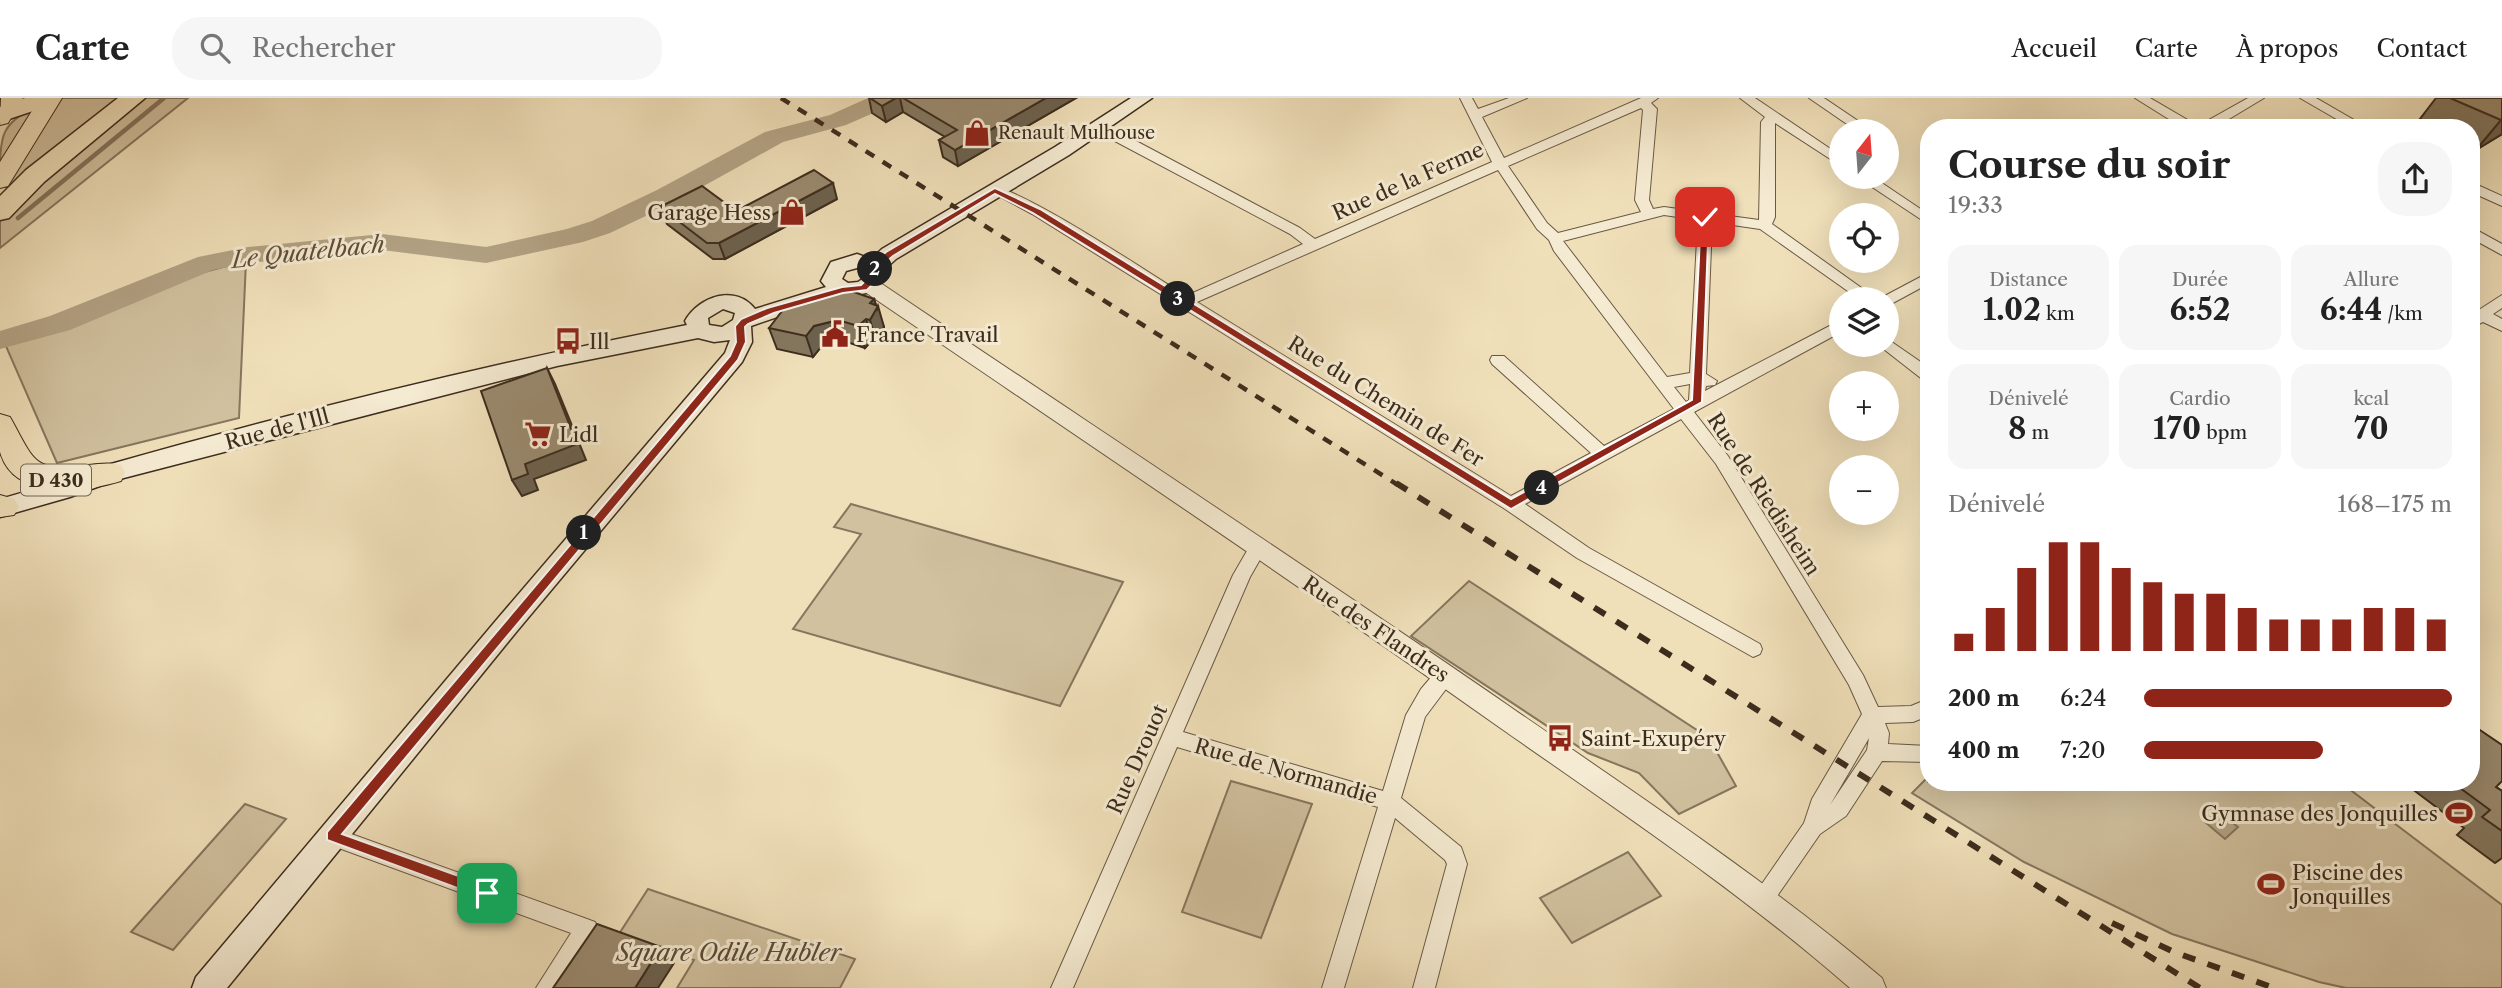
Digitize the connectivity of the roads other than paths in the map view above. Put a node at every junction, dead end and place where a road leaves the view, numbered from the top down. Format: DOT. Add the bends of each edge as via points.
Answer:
graph roads {
  1 [pos="50,98"];
  2 [pos="134,98"];
  3 [pos="1123,98"];
  4 [pos="1143,98"];
  5 [pos="1465,98"];
  6 [pos="1521,98"];
  7 [pos="1815,98"];
  8 [pos="2144,98"];
  9 [pos="2258,98"];
  10 [pos="2306,98"];
  11 [pos="1647,100"];
  12 [pos="1754,100"];
  13 [pos="5,110"];
  14 [pos="1475,115"];
  15 [pos="1773,117"];
  16 [pos="1847,119"];
  17 [pos="2178,119"];
  18 [pos="2224,119"];
  19 [pos="2345,119"];
  20 [pos="1093,123"];
  21 [pos="1829,153"];
  22 [pos="1500,164"];
  23 [pos="0,181"];
  24 [pos="990,187"];
  25 [pos="1882,189"];
  26 [pos="2480,191"];
  27 [pos="2502,202"];
  28 [pos="0,212"];
  29 [pos="1648,213"];
  30 [pos="1920,215"];
  31 [pos="1705,217"];
  32 [pos="1764,225"];
  33 [pos="2480,237"];
  34 [pos="1555,238"];
  35 [pos="1315,246"];
  36 [pos="2502,250"];
  37 [pos="867,271"];
  38 [pos="1920,282"];
  39 [pos="837,283"];
  40 [pos="1852,287"];
  41 [pos="1899,293"];
  42 [pos="2502,300"];
  43 [pos="1182,303"];
  44 [pos="2480,316"];
  45 [pos="741,317"];
  46 [pos="2480,319"];
  47 [pos="2502,326"];
  48 [pos="706,327"];
  49 [pos="1829,331"];
  50 [pos="1899,353"];
  51 [pos="1498,360"];
  52 [pos="723,368"];
  53 [pos="1920,369"];
  54 [pos="1698,377"];
  55 [pos="1663,383"];
  56 [pos="1726,386"];
  57 [pos="1691,406"];
  58 [pos="0,424"];
  59 [pos="1604,456"];
  60 [pos="6,463"];
  61 [pos="111,473"];
  62 [pos="1511,505"];
  63 [pos="1,507"];
  64 [pos="1257,549"];
  65 [pos="1753,649"];
  66 [pos="1445,675"];
  67 [pos="1920,710"];
  68 [pos="1872,715"];
  69 [pos="1171,737"];
  70 [pos="1877,752"];
  71 [pos="1920,754"];
  72 [pos="1390,802"];
  73 [pos="1813,827"];
  74 [pos="332,836"];
  75 [pos="1764,898"];
  76 [pos="207,988"];
  77 [pos="547,988"];
  78 [pos="1062,988"];
  79 [pos="1333,988"];
  80 [pos="1424,988"];
  81 [pos="1872,988"];
  1 -- 13 [label="highway"];
  1 -- 23 [label="highway"];
  2 -- 28 [label="highway" via="35,176"];
  3 -- 20 [label="main road"];
  4 -- 20 [label="main road"];
  5 -- 14 [label="street, Rue de Riedisheim"];
  6 -- 14 [label="street"];
  7 -- 16 [label="street"];
  8 -- 17 [label="street"];
  9 -- 18 [label="street"];
  10 -- 19 [label="street"];
  11 -- 22 [label="street, Rue de la Ferme"];
  11 -- 29 [label="street" via="1642,200"];
  12 -- 15 [label="street"];
  14 -- 22 [label="street, Rue de Riedisheim"];
  15 -- 21 [label="street"];
  15 -- 32 [label="street" via="1768,122 1769,217"];
  20 -- 24 [label="main road"];
  20 -- 35 [label="street"];
  22 -- 34 [label="street, Rue de Riedisheim"];
  22 -- 35 [label="street, Rue de la Ferme"];
  24 -- 37 [label="main road"];
  24 -- 43 [label="street, Rue du Chemin de Fer" via="1037,211"];
  25 -- 30 [label="street"];
  26 -- 27 [label="street"];
  29 -- 31 [label="street"];
  29 -- 34 [label="street"];
  31 -- 32 [label="street"];
  31 -- 54 [label="street"];
  32 -- 40 [label="street"];
  33 -- 36 [label="street"];
  34 -- 55 [label="street, Rue de Riedisheim"];
  35 -- 43 [label="street, Rue de la Ferme"];
  37 -- 39 [label="main road" via="857,290"];
  37 -- 39 [label="main road" via="838,267"];
  37 -- 64 [label="street, Rue des Flandres"];
  38 -- 41 [label="street"];
  39 -- 45 [label="main road"];
  42 -- 44 [label="street"];
  43 -- 62 [label="street, Rue du Chemin de Fer"];
  45 -- 48 [label="main road"];
  45 -- 48 [label="main road" via="716,304"];
  45 -- 52 [label="main road" via="738,350"];
  46 -- 47 [label="street"];
  48 -- 52 [label="main road" via="726,356"];
  48 -- 61 [label="main road, Rue de l'Ill" via="557,358"];
  49 -- 56 [label="street"];
  50 -- 53 [label="street"];
  51 -- 59 [label="street"];
  52 -- 74 [label="main road"];
  54 -- 55 [label="street"];
  54 -- 56 [label="street"];
  54 -- 57 [label="street"];
  55 -- 57 [label="street, Rue de Riedisheim"];
  56 -- 57 [label="street"];
  57 -- 59 [label="street"];
  57 -- 68 [label="street, Rue de Riedisheim"];
  58 -- 60 [label="highway, D 430"];
  59 -- 62 [label="street"];
  60 -- 61 [label="highway, D 430" via="34,477 53,480"];
  61 -- 63 [label="main road, Rue de l'Ill"];
  62 -- 65 [label="street, Rue du Chemin de Fer" via="1583,553"];
  64 -- 66 [label="street, Rue des Flandres"];
  64 -- 69 [label="street, Rue Drouot"];
  66 -- 72 [label="street" via="1416,715"];
  66 -- 75 [label="street, Rue des Flandres"];
  67 -- 68 [label="street"];
  68 -- 70 [label="street, Rue de Riedisheim" via="1878,733"];
  68 -- 73 [label="street" via="1819,805"];
  69 -- 72 [label="street, Rue de Normandie"];
  69 -- 78 [label="street, Rue Drouot"];
  70 -- 71 [label="street"];
  70 -- 73 [label="street" via="1839,810"];
  72 -- 79 [label="street"];
  72 -- 80 [label="street, Rue de Normandie" via="1456,859"];
  73 -- 75 [label="street"];
  74 -- 76 [label="main road"];
  74 -- 77 [label="street" via="587,929"];
  75 -- 81 [label="street, Rue des Flandres"];
}
